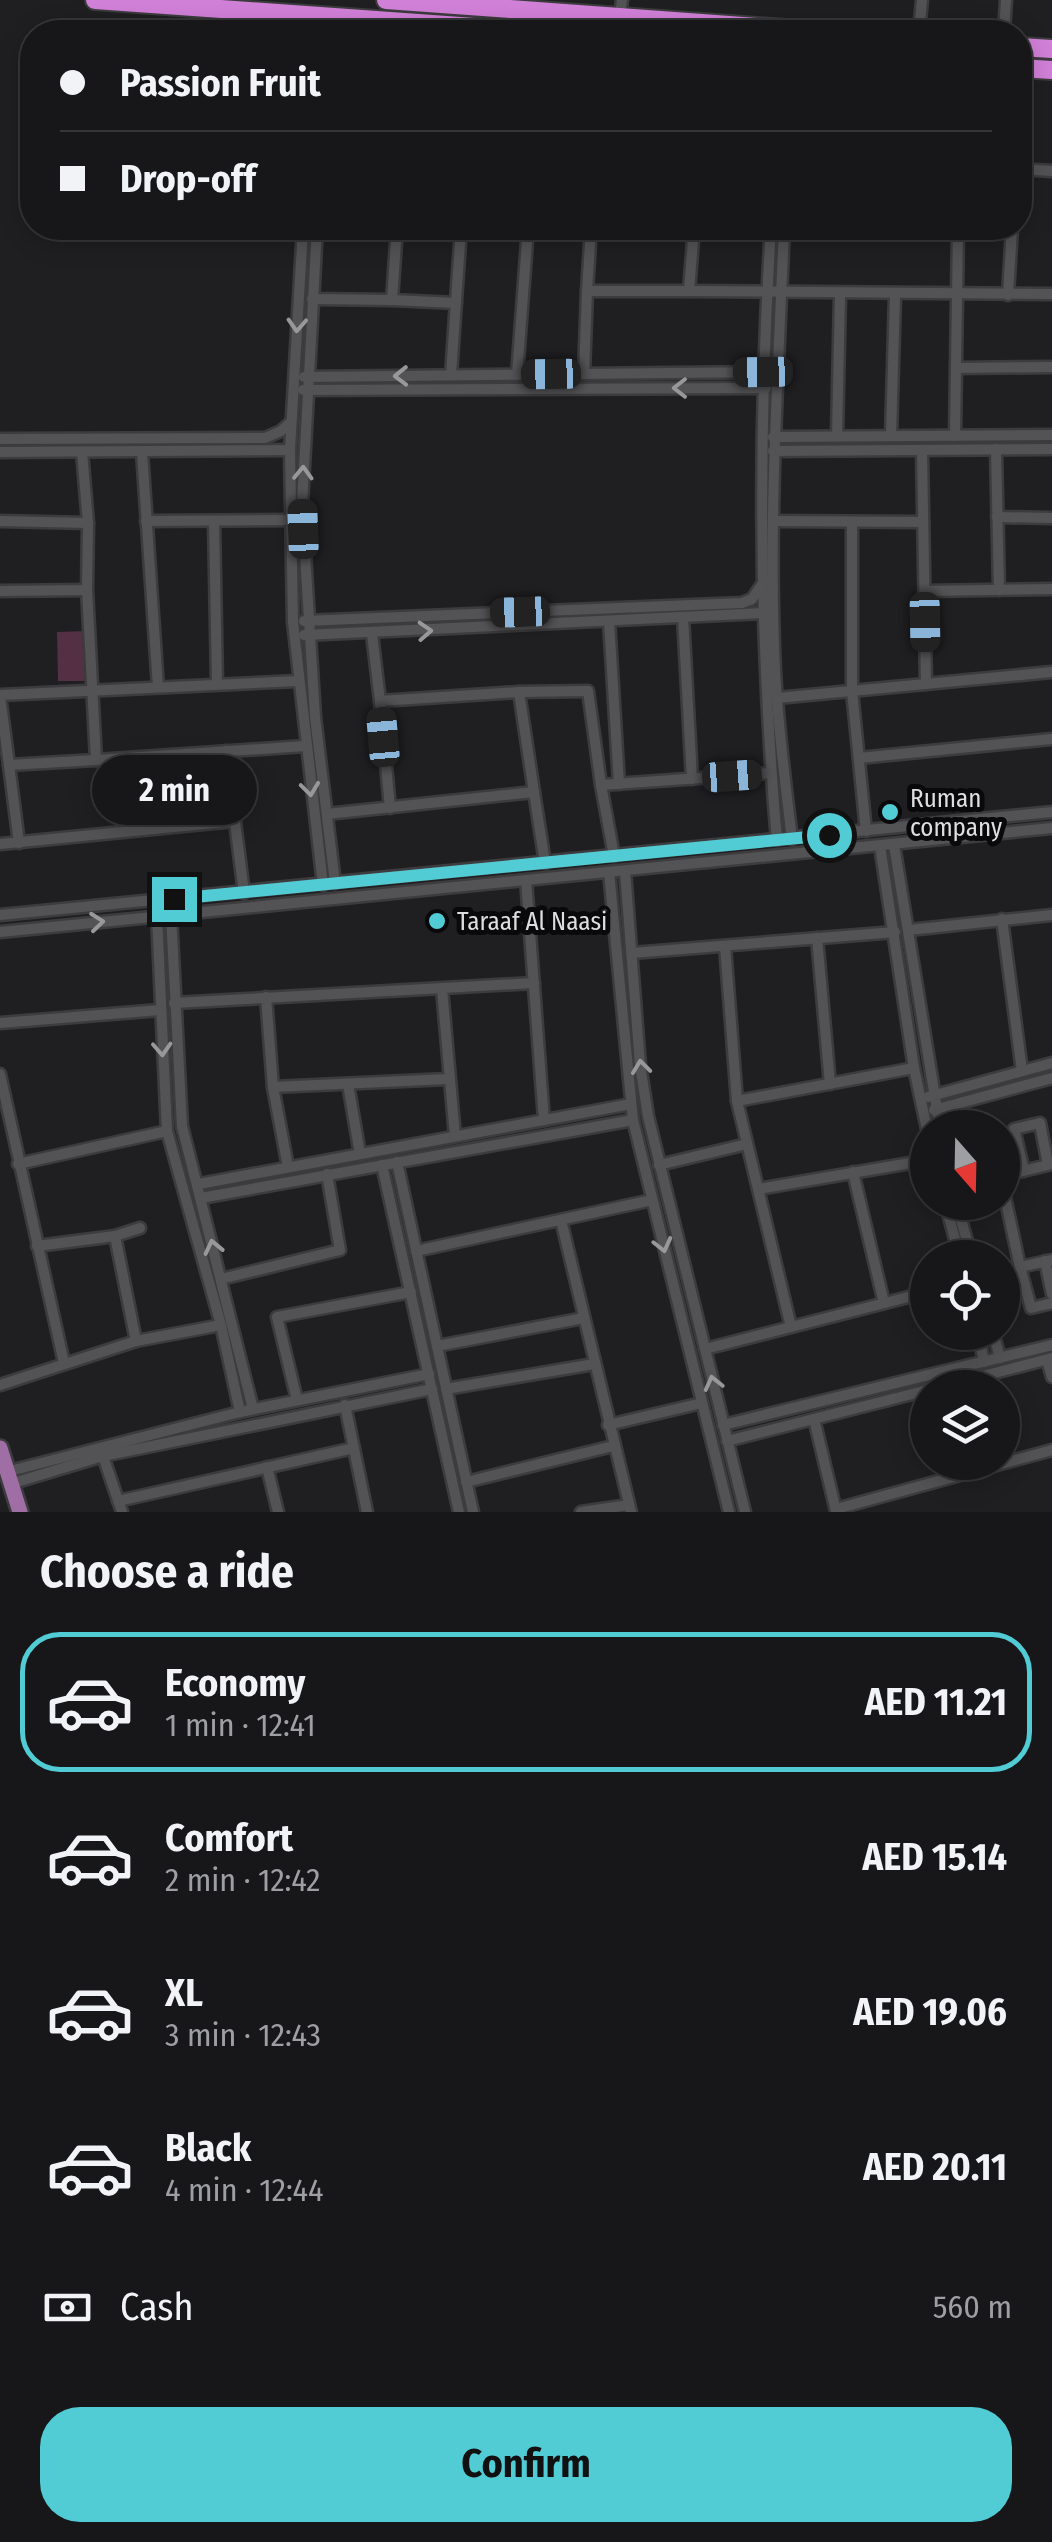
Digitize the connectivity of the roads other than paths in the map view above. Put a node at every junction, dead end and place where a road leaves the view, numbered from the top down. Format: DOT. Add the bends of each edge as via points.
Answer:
graph roads {
  1 [pos="95,0"];
  2 [pos="386,0"];
  3 [pos="613,8"];
  4 [pos="281,20"];
  5 [pos="720,20"];
  6 [pos="302,240"];
  7 [pos="316,240"];
  8 [pos="396,240"];
  9 [pos="461,240"];
  10 [pos="527,240"];
  11 [pos="590,240"];
  12 [pos="693,240"];
  13 [pos="770,240"];
  14 [pos="783,240"];
  15 [pos="958,240"];
  16 [pos="1011,240"];
  17 [pos="587,291"];
  18 [pos="689,291"];
  19 [pos="768,293"];
  20 [pos="781,293"];
  21 [pos="840,294"];
  22 [pos="957,294"];
  23 [pos="1008,294"];
  24 [pos="1052,294"];
  25 [pos="894,295"];
  26 [pos="312,298"];
  27 [pos="392,300"];
  28 [pos="456,303"];
  29 [pos="1052,367"];
  30 [pos="956,368"];
  31 [pos="763,372"];
  32 [pos="778,372"];
  33 [pos="584,374"];
  34 [pos="451,375"];
  35 [pos="517,375"];
  36 [pos="307,376"];
  37 [pos="294,377"];
  38 [pos="762,388"];
  39 [pos="778,388"];
  40 [pos="294,390"];
  41 [pos="306,390"];
  42 [pos="292,421"];
  43 [pos="762,436"];
  44 [pos="776,436"];
  45 [pos="836,436"];
  46 [pos="891,436"];
  47 [pos="955,436"];
  48 [pos="1052,436"];
  49 [pos="0,439"];
  50 [pos="996,449"];
  51 [pos="1052,449"];
  52 [pos="290,450"];
  53 [pos="922,450"];
  54 [pos="776,451"];
  55 [pos="0,452"];
  56 [pos="82,452"];
  57 [pos="142,452"];
  58 [pos="762,452"];
  59 [pos="998,517"];
  60 [pos="1052,518"];
  61 [pos="146,520"];
  62 [pos="290,520"];
  63 [pos="0,521"];
  64 [pos="214,521"];
  65 [pos="774,522"];
  66 [pos="852,522"];
  67 [pos="924,522"];
  68 [pos="88,523"];
  69 [pos="763,582"];
  70 [pos="1052,589"];
  71 [pos="87,590"];
  72 [pos="999,590"];
  73 [pos="0,591"];
  74 [pos="925,591"];
  75 [pos="769,613"];
  76 [pos="682,617"];
  77 [pos="307,621"];
  78 [pos="608,621"];
  79 [pos="292,622"];
  80 [pos="372,634"];
  81 [pos="308,635"];
  82 [pos="293,636"];
  83 [pos="1052,672"];
  84 [pos="297,681"];
  85 [pos="217,683"];
  86 [pos="926,684"];
  87 [pos="158,688"];
  88 [pos="93,690"];
  89 [pos="613,690"];
  90 [pos="588,691"];
  91 [pos="852,691"];
  92 [pos="519,692"];
  93 [pos="0,696"];
  94 [pos="777,698"];
  95 [pos="380,701"];
  96 [pos="1052,740"];
  97 [pos="305,746"];
  98 [pos="226,751"];
  99 [pos="858,758"];
  100 [pos="96,760"];
  101 [pos="9,765"];
  102 [pos="772,773"];
  103 [pos="692,779"];
  104 [pos="619,784"];
  105 [pos="601,785"];
  106 [pos="534,792"];
  107 [pos="390,808"];
  108 [pos="1052,812"];
  109 [pos="327,814"];
  110 [pos="235,821"];
  111 [pos="1052,828"];
  112 [pos="866,831"];
  113 [pos="792,839"];
  114 [pos="778,840"];
  115 [pos="19,843"];
  116 [pos="0,844"];
  117 [pos="894,845"];
  118 [pos="880,846"];
  119 [pos="614,856"];
  120 [pos="544,863"];
  121 [pos="625,870"];
  122 [pos="608,872"];
  123 [pos="526,880"];
  124 [pos="329,884"];
  125 [pos="244,893"];
  126 [pos="171,915"];
  127 [pos="1052,915"];
  128 [pos="0,916"];
  129 [pos="158,916"];
  130 [pos="1002,919"];
  131 [pos="909,930"];
  132 [pos="0,932"];
  133 [pos="895,932"];
  134 [pos="816,938"];
  135 [pos="725,946"];
  136 [pos="632,953"];
  137 [pos="534,983"];
  138 [pos="442,988"];
  139 [pos="266,997"];
  140 [pos="174,1002"];
  141 [pos="160,1010"];
  142 [pos="0,1023"];
  143 [pos="1052,1064"];
  144 [pos="914,1068"];
  145 [pos="1022,1071"];
  146 [pos="0,1074"];
  147 [pos="1052,1078"];
  148 [pos="448,1079"];
  149 [pos="348,1084"];
  150 [pos="830,1084"];
  151 [pos="273,1088"];
  152 [pos="927,1097"];
  153 [pos="737,1101"];
  154 [pos="631,1104"];
  155 [pos="936,1109"];
  156 [pos="924,1110"];
  157 [pos="932,1110"];
  158 [pos="544,1120"];
  159 [pos="633,1120"];
  160 [pos="167,1130"];
  161 [pos="455,1136"];
  162 [pos="747,1144"];
  163 [pos="360,1154"];
  164 [pos="397,1162"];
  165 [pos="910,1163"];
  166 [pos="18,1164"];
  167 [pos="382,1165"];
  168 [pos="659,1165"];
  169 [pos="288,1168"];
  170 [pos="1024,1171"];
  171 [pos="853,1172"];
  172 [pos="1020,1173"];
  173 [pos="327,1174"];
  174 [pos="198,1184"];
  175 [pos="758,1189"];
  176 [pos="202,1198"];
  177 [pos="652,1200"];
  178 [pos="562,1220"];
  179 [pos="140,1228"];
  180 [pos="116,1236"];
  181 [pos="37,1246"];
  182 [pos="416,1250"];
  183 [pos="1049,1261"];
  184 [pos="1020,1267"];
  185 [pos="221,1280"];
  186 [pos="410,1292"];
  187 [pos="1052,1294"];
  188 [pos="910,1296"];
  189 [pos="884,1303"];
  190 [pos="1052,1303"];
  191 [pos="584,1318"];
  192 [pos="221,1325"];
  193 [pos="791,1327"];
  194 [pos="136,1341"];
  195 [pos="1052,1345"];
  196 [pos="436,1346"];
  197 [pos="704,1350"];
  198 [pos="982,1350"];
  199 [pos="998,1350"];
  200 [pos="1000,1358"];
  201 [pos="1050,1359"];
  202 [pos="984,1362"];
  203 [pos="64,1363"];
  204 [pos="594,1364"];
  205 [pos="1008,1370"];
  206 [pos="429,1374"];
  207 [pos="1052,1377"];
  208 [pos="0,1385"];
  209 [pos="432,1389"];
  210 [pos="446,1390"];
  211 [pos="910,1395"];
  212 [pos="297,1400"];
  213 [pos="702,1403"];
  214 [pos="345,1404"];
  215 [pos="253,1409"];
  216 [pos="240,1412"];
  217 [pos="814,1419"];
  218 [pos="608,1425"];
  219 [pos="723,1426"];
  220 [pos="727,1441"];
  221 [pos="613,1446"];
  222 [pos="0,1448"];
  223 [pos="354,1448"];
  224 [pos="1052,1450"];
  225 [pos="102,1456"];
  226 [pos="268,1467"];
  227 [pos="8,1478"];
  228 [pos="466,1482"];
  229 [pos="120,1506"];
  230 [pos="630,1508"];
  231 [pos="836,1510"];
  232 [pos="20,1512"];
  233 [pos="278,1512"];
  234 [pos="367,1512"];
  235 [pos="460,1512"];
  236 [pos="473,1512"];
  237 [pos="580,1512"];
  238 [pos="729,1512"];
  239 [pos="744,1512"];
  1 -- 4 [label="highway"];
  2 -- 3 [label="highway"];
  3 -- 5 [label="highway"];
  6 -- 37 [label="street, one-way"];
  7 -- 26 [label="street"];
  8 -- 27 [label="street"];
  9 -- 28 [label="street"];
  10 -- 35 [label="street"];
  11 -- 17 [label="street"];
  12 -- 18 [label="street"];
  13 -- 19 [label="street"];
  14 -- 20 [label="street"];
  15 -- 22 [label="street"];
  16 -- 23 [label="street"];
  17 -- 18 [label="street"];
  17 -- 33 [label="street"];
  18 -- 19 [label="street"];
  19 -- 20 [label="street"];
  19 -- 31 [label="street"];
  20 -- 21 [label="street"];
  20 -- 32 [label="street"];
  21 -- 25 [label="street"];
  21 -- 45 [label="street"];
  22 -- 23 [label="street"];
  22 -- 25 [label="street"];
  22 -- 30 [label="street"];
  23 -- 24 [label="street"];
  25 -- 46 [label="street"];
  26 -- 27 [label="street"];
  26 -- 36 [label="street"];
  27 -- 28 [label="street"];
  28 -- 34 [label="street"];
  29 -- 30 [label="street"];
  30 -- 47 [label="street"];
  31 -- 32 [label="street"];
  31 -- 33 [label="street"];
  31 -- 38 [label="street"];
  32 -- 39 [label="street"];
  33 -- 35 [label="street"];
  34 -- 35 [label="street"];
  34 -- 36 [label="street, one-way"];
  36 -- 37 [label="street"];
  36 -- 41 [label="street"];
  37 -- 40 [label="street"];
  38 -- 39 [label="street"];
  38 -- 41 [label="street, one-way"];
  38 -- 43 [label="street"];
  39 -- 44 [label="street"];
  40 -- 41 [label="street"];
  40 -- 42 [label="street"];
  77 -- 41 [label="street, one-way"];
  42 -- 49 [label="street" via="265,438"];
  42 -- 52 [label="street"];
  43 -- 44 [label="street"];
  43 -- 58 [label="street"];
  44 -- 45 [label="street"];
  44 -- 54 [label="street"];
  45 -- 46 [label="street"];
  46 -- 47 [label="street"];
  47 -- 48 [label="street"];
  50 -- 51 [label="street"];
  50 -- 53 [label="street"];
  50 -- 59 [label="street"];
  52 -- 57 [label="street"];
  52 -- 62 [label="street"];
  53 -- 54 [label="street"];
  53 -- 67 [label="street"];
  54 -- 58 [label="street"];
  54 -- 65 [label="street"];
  55 -- 56 [label="street"];
  56 -- 57 [label="street"];
  56 -- 68 [label="street"];
  57 -- 61 [label="street"];
  58 -- 69 [label="street"];
  59 -- 60 [label="street"];
  59 -- 72 [label="street"];
  61 -- 64 [label="street"];
  61 -- 87 [label="street"];
  62 -- 64 [label="street"];
  62 -- 79 [label="street"];
  63 -- 68 [label="street"];
  64 -- 85 [label="street"];
  65 -- 66 [label="street"];
  65 -- 75 [label="street"];
  66 -- 67 [label="street"];
  66 -- 91 [label="street"];
  67 -- 74 [label="street"];
  68 -- 71 [label="street"];
  69 -- 75 [label="street"];
  69 -- 77 [label="street" via="742,603"];
  70 -- 72 [label="street"];
  71 -- 73 [label="street"];
  71 -- 88 [label="street"];
  72 -- 74 [label="street"];
  74 -- 86 [label="street"];
  75 -- 76 [label="street"];
  75 -- 94 [label="street"];
  75 -- 102 [label="street"];
  76 -- 78 [label="street"];
  76 -- 103 [label="street"];
  77 -- 79 [label="street"];
  77 -- 81 [label="street"];
  80 -- 78 [label="street, one-way"];
  78 -- 89 [label="street"];
  79 -- 82 [label="street"];
  80 -- 81 [label="street"];
  80 -- 95 [label="street"];
  81 -- 82 [label="street"];
  81 -- 109 [label="street"];
  82 -- 84 [label="street"];
  83 -- 86 [label="street"];
  84 -- 85 [label="street"];
  84 -- 97 [label="street"];
  85 -- 87 [label="street"];
  86 -- 91 [label="street"];
  87 -- 88 [label="street"];
  88 -- 93 [label="street"];
  88 -- 100 [label="street"];
  89 -- 90 [label="street"];
  89 -- 104 [label="street"];
  90 -- 92 [label="street"];
  90 -- 105 [label="street"];
  91 -- 94 [label="street"];
  91 -- 99 [label="street"];
  92 -- 95 [label="street"];
  92 -- 106 [label="street"];
  93 -- 101 [label="street"];
  94 -- 113 [label="street"];
  95 -- 107 [label="street"];
  96 -- 99 [label="street"];
  97 -- 98 [label="street"];
  97 -- 124 [label="street, one-way"];
  98 -- 100 [label="street"];
  98 -- 110 [label="street"];
  99 -- 112 [label="street"];
  100 -- 101 [label="street"];
  101 -- 115 [label="street"];
  102 -- 103 [label="street"];
  102 -- 114 [label="street"];
  103 -- 104 [label="street"];
  104 -- 105 [label="street"];
  105 -- 119 [label="street"];
  106 -- 107 [label="street"];
  106 -- 120 [label="street"];
  107 -- 109 [label="street"];
  108 -- 112 [label="street"];
  109 -- 124 [label="street"];
  110 -- 115 [label="street"];
  110 -- 125 [label="street"];
  111 -- 117 [label="street"];
  112 -- 113 [label="street"];
  113 -- 114 [label="street"];
  114 -- 119 [label="street"];
  115 -- 116 [label="street"];
  117 -- 118 [label="street"];
  117 -- 131 [label="street"];
  118 -- 121 [label="street"];
  118 -- 133 [label="street"];
  119 -- 120 [label="street"];
  120 -- 124 [label="street"];
  121 -- 122 [label="street"];
  121 -- 136 [label="street"];
  122 -- 123 [label="street"];
  122 -- 154 [label="street"];
  123 -- 126 [label="street"];
  123 -- 137 [label="street"];
  124 -- 125 [label="street"];
  125 -- 128 [label="street"];
  126 -- 129 [label="street"];
  126 -- 140 [label="street"];
  127 -- 130 [label="street"];
  132 -- 129 [label="street, one-way"];
  129 -- 141 [label="street"];
  130 -- 131 [label="street"];
  130 -- 145 [label="street"];
  131 -- 152 [label="street"];
  133 -- 134 [label="street"];
  133 -- 144 [label="street"];
  134 -- 135 [label="street"];
  134 -- 150 [label="street"];
  135 -- 136 [label="street"];
  135 -- 153 [label="street"];
  168 -- 136 [label="street, one-way" via="640,1065"];
  137 -- 138 [label="street"];
  137 -- 158 [label="street"];
  138 -- 139 [label="street"];
  138 -- 148 [label="street"];
  139 -- 140 [label="street"];
  139 -- 151 [label="street"];
  140 -- 174 [label="street" via="182,1126"];
  141 -- 142 [label="street"];
  141 -- 160 [label="street, one-way"];
  143 -- 145 [label="street"];
  144 -- 150 [label="street"];
  144 -- 152 [label="street"];
  145 -- 152 [label="street"];
  146 -- 166 [label="street"];
  147 -- 155 [label="street"];
  148 -- 149 [label="street"];
  148 -- 161 [label="street"];
  149 -- 151 [label="street"];
  149 -- 163 [label="street"];
  150 -- 153 [label="street"];
  151 -- 169 [label="street"];
  152 -- 155 [label="street"];
  152 -- 156 [label="street"];
  153 -- 162 [label="street"];
  154 -- 158 [label="street"];
  154 -- 159 [label="street"];
  155 -- 157 [label="street"];
  158 -- 161 [label="street"];
  159 -- 164 [label="street"];
  159 -- 177 [label="street"];
  160 -- 166 [label="street"];
  160 -- 192 [label="street"];
  161 -- 163 [label="street"];
  162 -- 168 [label="street"];
  162 -- 175 [label="street"];
  163 -- 169 [label="street"];
  164 -- 167 [label="street"];
  164 -- 182 [label="street"];
  165 -- 171 [label="street"];
  166 -- 181 [label="street"];
  167 -- 173 [label="street"];
  167 -- 186 [label="street"];
  168 -- 197 [label="street"];
  169 -- 174 [label="street"];
  170 -- 170 [label="street" via="1048,1165 1040,1123 1014,1129"];
  170 -- 172 [label="street"];
  171 -- 175 [label="street"];
  171 -- 189 [label="street"];
  173 -- 176 [label="street"];
  173 -- 185 [label="street" via="340,1250"];
  174 -- 176 [label="street"];
  175 -- 193 [label="street"];
  185 -- 176 [label="street, one-way"];
  177 -- 178 [label="street"];
  177 -- 213 [label="street, one-way"];
  178 -- 182 [label="street"];
  178 -- 191 [label="street"];
  179 -- 180 [label="street"];
  180 -- 181 [label="street"];
  180 -- 194 [label="street"];
  181 -- 203 [label="street"];
  182 -- 196 [label="street"];
  183 -- 184 [label="street"];
  183 -- 187 [label="street"];
  184 -- 190 [label="street" via="1031,1308"];
  185 -- 215 [label="street"];
  186 -- 206 [label="street"];
  186 -- 212 [label="street" via="277,1317"];
  188 -- 189 [label="street"];
  189 -- 193 [label="street"];
  191 -- 196 [label="street"];
  191 -- 204 [label="street"];
  192 -- 194 [label="street"];
  192 -- 216 [label="street"];
  193 -- 197 [label="street"];
  194 -- 203 [label="street"];
  195 -- 200 [label="street"];
  196 -- 210 [label="street"];
  219 -- 197 [label="street, one-way"];
  198 -- 202 [label="street"];
  199 -- 200 [label="street"];
  200 -- 202 [label="street"];
  201 -- 205 [label="street"];
  201 -- 207 [label="street"];
  202 -- 219 [label="street"];
  203 -- 208 [label="street"];
  204 -- 210 [label="street"];
  204 -- 218 [label="street"];
  206 -- 209 [label="street"];
  206 -- 212 [label="street"];
  209 -- 214 [label="street"];
  209 -- 235 [label="street"];
  210 -- 228 [label="street"];
  211 -- 217 [label="street"];
  212 -- 215 [label="street"];
  213 -- 218 [label="street"];
  213 -- 238 [label="street"];
  214 -- 223 [label="street"];
  214 -- 225 [label="street"];
  215 -- 216 [label="street"];
  216 -- 227 [label="street"];
  217 -- 220 [label="street"];
  217 -- 231 [label="street"];
  218 -- 221 [label="street"];
  219 -- 220 [label="street"];
  220 -- 239 [label="street"];
  221 -- 228 [label="street"];
  221 -- 230 [label="street"];
  222 -- 227 [label="main road"];
  223 -- 226 [label="street"];
  223 -- 234 [label="street"];
  224 -- 231 [label="street"];
  225 -- 227 [label="street"];
  225 -- 229 [label="street"];
  226 -- 229 [label="street"];
  226 -- 233 [label="street"];
  227 -- 232 [label="main road"];
  228 -- 236 [label="street"];
  230 -- 237 [label="street"];
}
